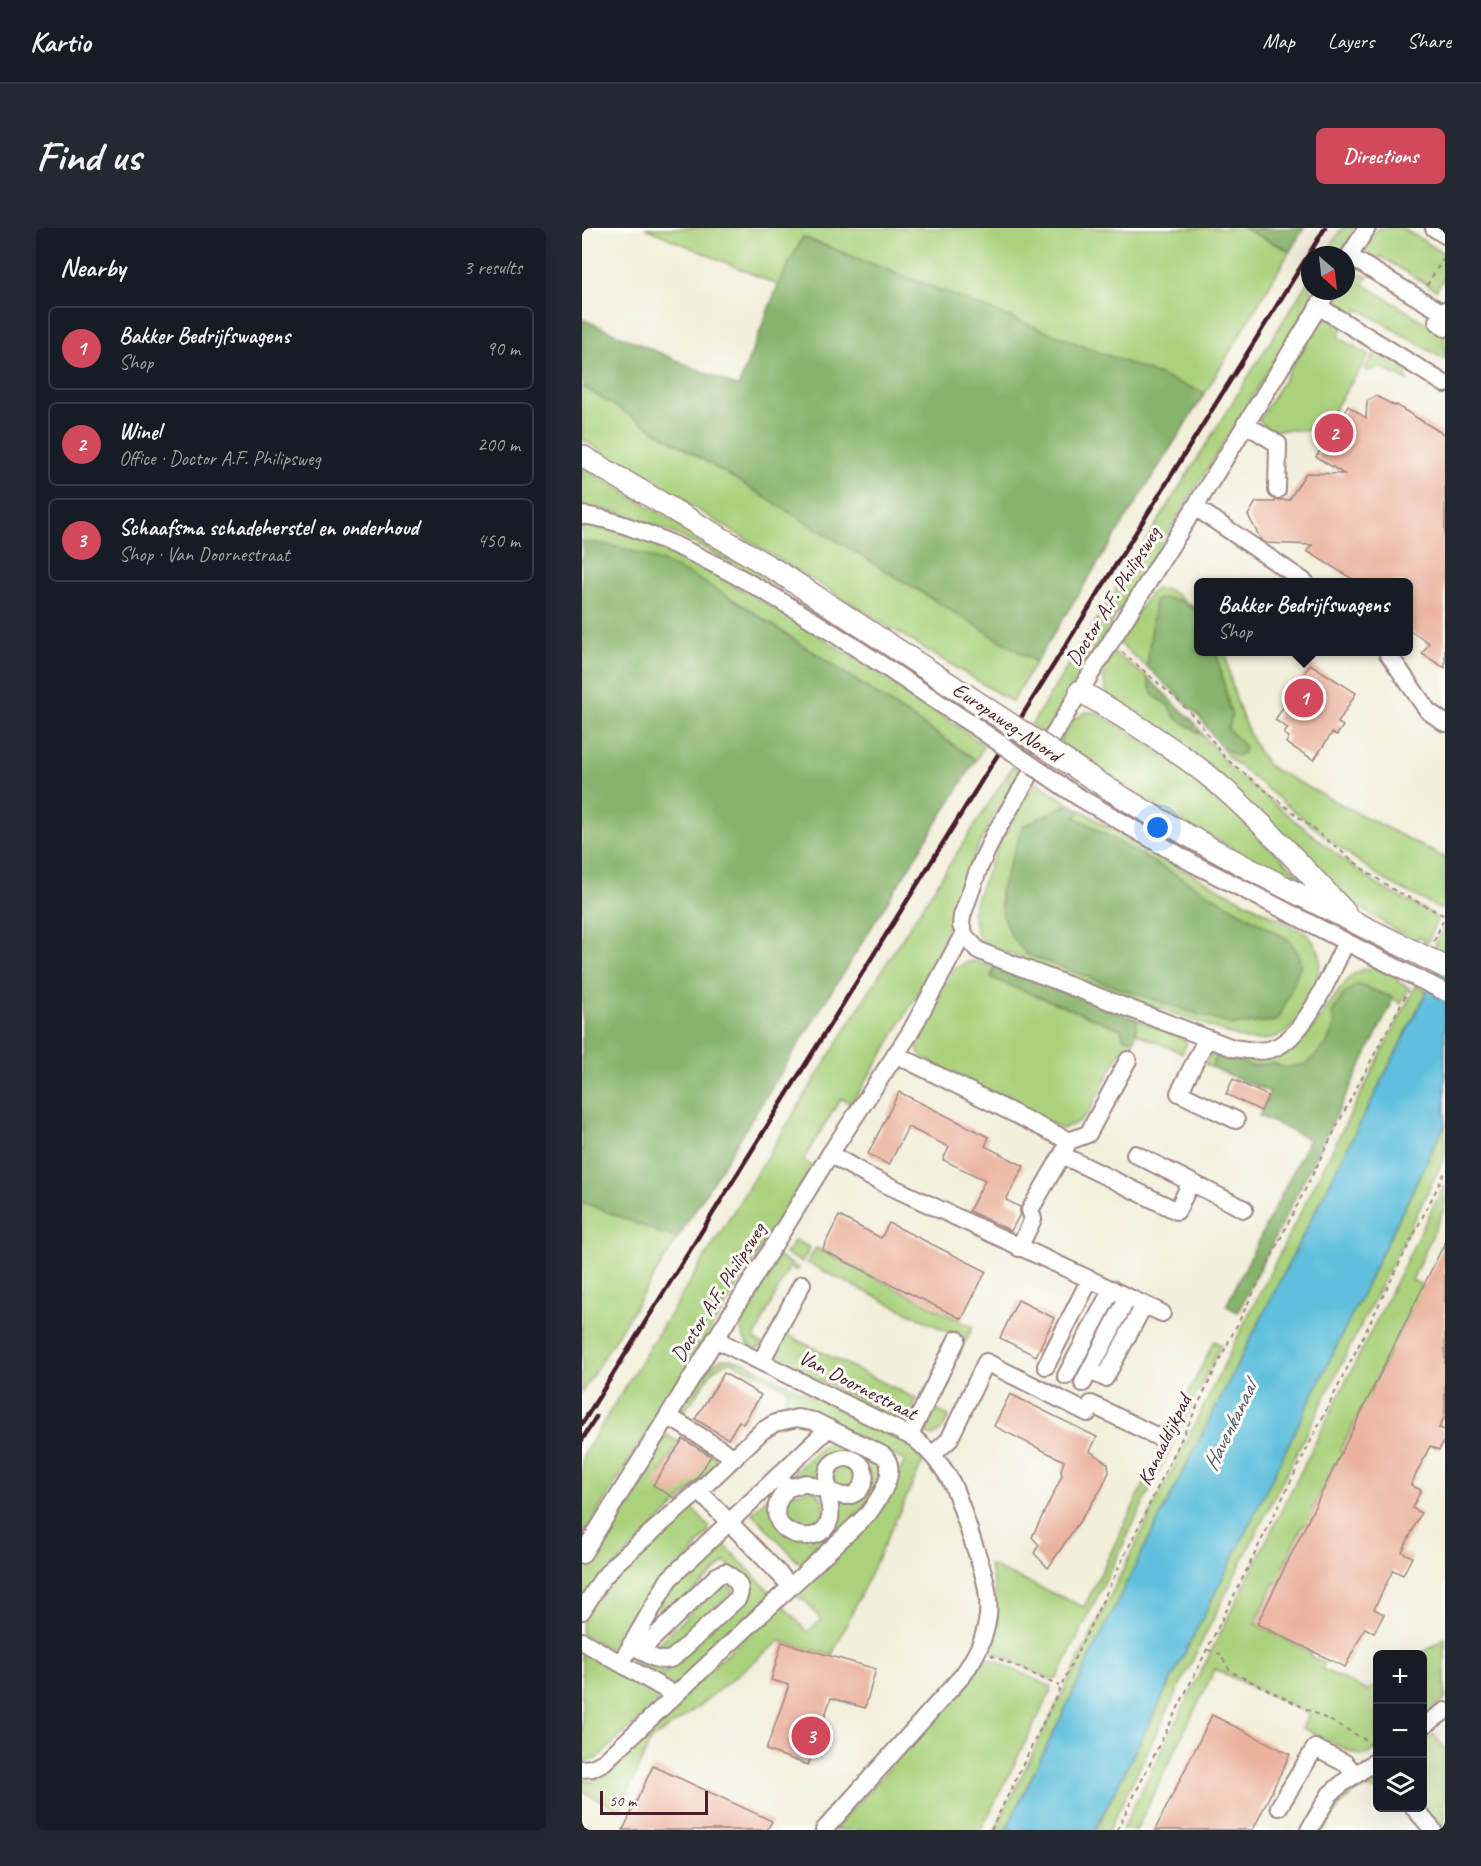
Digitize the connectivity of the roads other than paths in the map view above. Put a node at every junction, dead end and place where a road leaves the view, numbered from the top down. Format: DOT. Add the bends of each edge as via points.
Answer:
graph roads {
  1 [pos="1367,228"];
  2 [pos="1434,228"];
  3 [pos="1445,235"];
  4 [pos="1355,248"];
  5 [pos="1355,263"];
  6 [pos="1322,300"];
  7 [pos="1318,306"];
  8 [pos="1444,317"];
  9 [pos="1445,384"];
  10 [pos="1245,424"];
  11 [pos="582,456"];
  12 [pos="1277,490"];
  13 [pos="1195,507"];
  14 [pos="582,515"];
  15 [pos="1299,578"];
  16 [pos="1391,656"];
  17 [pos="1080,691"];
  18 [pos="1445,723"];
  19 [pos="1356,923"];
  20 [pos="965,936"];
  21 [pos="1346,942"];
  22 [pos="1445,967"];
  23 [pos="1445,992"];
  24 [pos="1206,1038"];
  25 [pos="895,1054"];
  26 [pos="1128,1060"];
  27 [pos="1236,1120"];
  28 [pos="1066,1148"];
  29 [pos="830,1154"];
  30 [pos="1135,1154"];
  31 [pos="1191,1182"];
  32 [pos="1244,1209"];
  33 [pos="1019,1248"];
  34 [pos="1090,1279"];
  35 [pos="802,1284"];
  36 [pos="1112,1289"];
  37 [pos="1128,1297"];
  38 [pos="1144,1305"];
  39 [pos="1162,1313"];
  40 [pos="715,1339"];
  41 [pos="957,1339"];
  42 [pos="761,1362"];
  43 [pos="1046,1366"];
  44 [pos="1066,1376"];
  45 [pos="668,1416"];
  46 [pos="829,1428"];
  47 [pos="910,1436"];
  48 [pos="1156,1436"];
  49 [pos="932,1455"];
  50 [pos="735,1458"];
  51 [pos="783,1482"];
  52 [pos="699,1491"];
  53 [pos="728,1523"];
  54 [pos="582,1555"];
  55 [pos="791,1586"];
  56 [pos="582,1611"];
  57 [pos="582,1641"];
  58 [pos="636,1647"];
  59 [pos="621,1663"];
  60 [pos="675,1695"];
  61 [pos="1445,1711"];
  62 [pos="1427,1724"];
  63 [pos="1373,1763"];
  64 [pos="582,1769"];
  65 [pos="1356,1774"];
  66 [pos="1279,1807"];
  67 [pos="1417,1812"];
  68 [pos="824,1830"];
  69 [pos="1309,1830"];
  70 [pos="1433,1830"];
  1 -- 4 [label="street"];
  2 -- 3 [label="street"];
  5 -- 8 [label="street" via="1419,298"];
  6 -- 7 [label="street, Doctor A.F. Philipsweg"];
  7 -- 9 [label="street"];
  7 -- 10 [label="street, Doctor A.F. Philipsweg"];
  10 -- 12 [label="street" via="1278,444"];
  10 -- 13 [label="street, Doctor A.F. Philipsweg"];
  11 -- 19 [label="main road, Europaweg-Noord, bridge" via="782,574 1090,777 1187,836"];
  13 -- 15 [label="street"];
  13 -- 17 [label="street, Doctor A.F. Philipsweg"];
  14 -- 21 [label="street, Europaweg-Noord, bridge" via="625,525 717,564 776,597 1077,796 1194,864"];
  16 -- 18 [label="street" via="1428,711"];
  17 -- 19 [label="main road" via="1142,729 1216,783"];
  17 -- 20 [label="street, Doctor A.F. Philipsweg" via="994,835 962,916"];
  19 -- 22 [label="main road, Europaweg-Noord, bridge"];
  20 -- 24 [label="street" via="989,955"];
  20 -- 25 [label="street, Doctor A.F. Philipsweg"];
  21 -- 23 [label="street, Europaweg-Noord, bridge"];
  21 -- 24 [label="street" via="1305,1023 1290,1038 1274,1048 1251,1051"];
  24 -- 27 [label="street" via="1179,1093"];
  25 -- 28 [label="street"];
  25 -- 29 [label="street, Doctor A.F. Philipsweg"];
  26 -- 28 [label="street" via="1088,1134"];
  28 -- 31 [label="street" via="1177,1210"];
  28 -- 33 [label="street" via="1030,1210 1033,1219"];
  29 -- 33 [label="street"];
  29 -- 40 [label="street, Doctor A.F. Philipsweg"];
  30 -- 31 [label="street"];
  31 -- 32 [label="street"];
  33 -- 34 [label="street"];
  34 -- 36 [label="street"];
  34 -- 43 [label="street"];
  35 -- 42 [label="street"];
  36 -- 37 [label="street"];
  36 -- 44 [label="street"];
  37 -- 38 [label="street"];
  37 -- 38 [label="street" via="1086,1377 1106,1378"];
  38 -- 39 [label="street"];
  40 -- 42 [label="street, Van Doornestraat"];
  40 -- 45 [label="street, Doctor A.F. Philipsweg"];
  41 -- 47 [label="street"];
  42 -- 47 [label="street, Van Doornestraat"];
  45 -- 50 [label="street"];
  45 -- 54 [label="street, Doctor A.F. Philipsweg"];
  46 -- 50 [label="street" via="805,1419 782,1421 762,1431"];
  46 -- 51 [label="street"];
  46 -- 55 [label="street" via="883,1455 889,1460 891,1472 868,1514"];
  47 -- 49 [label="street, Van Doornestraat"];
  48 -- 49 [label="street" via="1091,1404 1088,1413 986,1362 948,1440"];
  49 -- 68 [label="street, Van Doornestraat" via="954,1487 986,1580 988,1617 979,1650 963,1675"];
  50 -- 52 [label="street"];
  51 -- 51 [label="street" via="777,1512 783,1527 798,1536 814,1535 827,1524 831,1507 827,1491"];
  51 -- 53 [label="street"];
  52 -- 53 [label="street"];
  52 -- 56 [label="street" via="616,1563"];
  53 -- 55 [label="street"];
  53 -- 58 [label="street" via="669,1578"];
  55 -- 60 [label="street"];
  57 -- 59 [label="street"];
  58 -- 58 [label="street" via="660,1661 673,1658 738,1598 738,1584 725,1572 717,1576"];
  58 -- 59 [label="street"];
  59 -- 60 [label="street"];
  60 -- 64 [label="street" via="604,1762"];
  61 -- 62 [label="street"];
  63 -- 65 [label="street"];
  65 -- 66 [label="street" via="1345,1763 1315,1748"];
  65 -- 69 [label="street" via="1330,1794"];
  67 -- 70 [label="street"];
}
